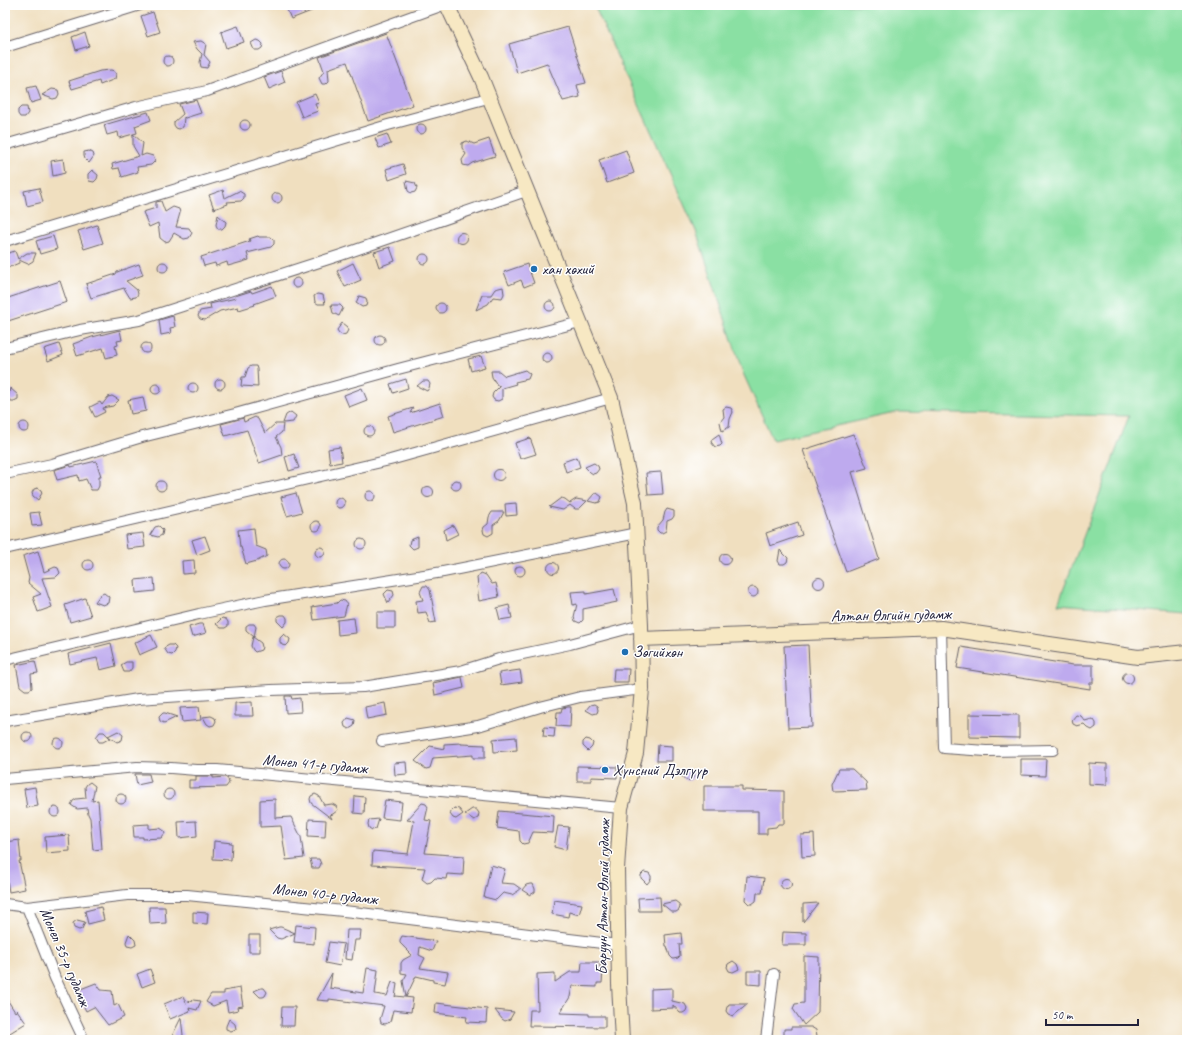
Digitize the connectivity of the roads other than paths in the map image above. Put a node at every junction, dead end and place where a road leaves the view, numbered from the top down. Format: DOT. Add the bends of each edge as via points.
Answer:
graph roads {
  1 [pos="140,5"];
  2 [pos="443,5"];
  3 [pos="447,5"];
  4 [pos="5,48"];
  5 [pos="488,98"];
  6 [pos="5,145"];
  7 [pos="526,191"];
  8 [pos="5,242"];
  9 [pos="580,322"];
  10 [pos="5,348"];
  11 [pos="611,398"];
  12 [pos="5,474"];
  13 [pos="636,533"];
  14 [pos="5,549"];
  15 [pos="941,628"];
  16 [pos="641,632"];
  17 [pos="1187,652"];
  18 [pos="5,660"];
  19 [pos="642,689"];
  20 [pos="5,721"];
  21 [pos="382,741"];
  22 [pos="1053,750"];
  23 [pos="5,779"];
  24 [pos="621,808"];
  25 [pos="5,904"];
  26 [pos="27,907"];
  27 [pos="618,945"];
  28 [pos="774,974"];
  29 [pos="84,1040"];
  30 [pos="622,1040"];
  31 [pos="766,1040"];
  1 -- 4 [label="street"];
  2 -- 6 [label="street" via="207,91 136,107"];
  3 -- 5 [label="main road, Баруун Алтан-Өлгий гудамж" via="481,77"];
  5 -- 7 [label="main road, Баруун Алтан-Өлгий гудамж"];
  5 -- 8 [label="street" via="388,125"];
  7 -- 9 [label="main road, Баруун Алтан-Өлгий гудамж"];
  7 -- 10 [label="street" via="139,320 80,330"];
  9 -- 11 [label="main road, Баруун Алтан-Өлгий гудамж"];
  9 -- 12 [label="street" via="142,437 52,464"];
  11 -- 13 [label="main road, Баруун Алтан-Өлгий гудамж" via="635,503"];
  11 -- 14 [label="street" via="390,460"];
  13 -- 16 [label="main road, Баруун Алтан-Өлгий гудамж"];
  13 -- 18 [label="street" via="443,572 264,600"];
  15 -- 16 [label="main road, Алтан Өлгийн гудамж"];
  15 -- 17 [label="main road, Алтан Өлгийн гудамж" via="1138,657"];
  15 -- 22 [label="street" via="944,748"];
  16 -- 19 [label="main road, Баруун Алтан-Өлгий гудамж"];
  16 -- 20 [label="street" via="499,658 461,671 363,687 138,699"];
  19 -- 21 [label="street" via="580,697 478,726"];
  19 -- 24 [label="main road, Баруун Алтан-Өлгий гудамж" via="636,753"];
  23 -- 24 [label="street, Монел 41-р гудамж" via="137,767 217,770"];
  24 -- 27 [label="main road, Баруун Алтан-Өлгий гудамж" via="617,869"];
  25 -- 26 [label="street, Монел 35-р гудамж"];
  26 -- 27 [label="street, Монел 40-р гудамж" via="127,895 187,895 353,912"];
  26 -- 29 [label="street, Монел 35-р гудамж"];
  27 -- 30 [label="main road, Баруун Алтан-Өлгий гудамж"];
  28 -- 31 [label="street"];
}
